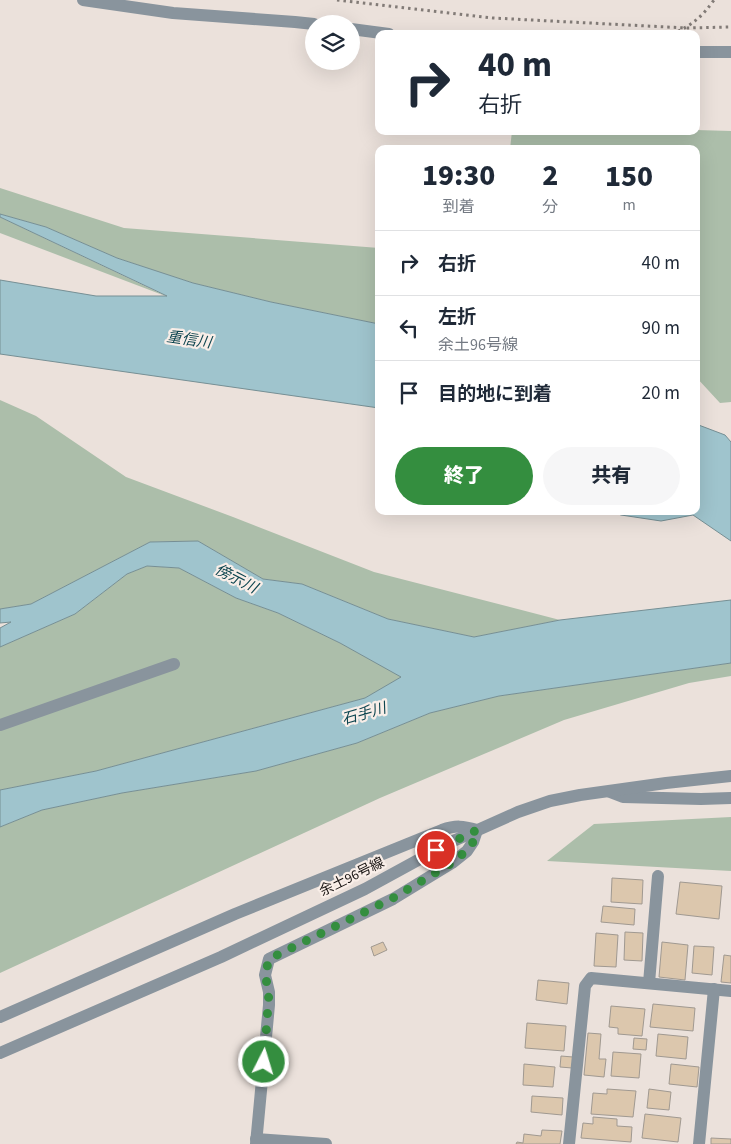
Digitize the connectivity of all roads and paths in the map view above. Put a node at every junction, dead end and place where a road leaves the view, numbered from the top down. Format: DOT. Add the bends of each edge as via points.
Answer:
graph roads {
  1 [pos="83,0"];
  2 [pos="337,0"];
  3 [pos="714,0"];
  4 [pos="305,23"];
  5 [pos="731,27"];
  6 [pos="686,28"];
  7 [pos="360,30"];
  8 [pos="681,30"];
  9 [pos="375,32"];
  10 [pos="700,52"];
  11 [pos="731,52"];
  12 [pos="174,664"];
  13 [pos="0,725"];
  14 [pos="731,776"];
  15 [pos="608,791"];
  16 [pos="731,798"];
  17 [pos="477,830"];
  18 [pos="658,876"];
  19 [pos="648,983"];
  20 [pos="714,989"];
  21 [pos="731,991"];
  22 [pos="0,1017"];
  23 [pos="0,1053"];
  24 [pos="256,1142"];
  25 [pos="326,1144"];
  26 [pos="569,1144"];
  27 [pos="699,1144"];
  1 -- 4 [label="street" via="173,14"];
  2 -- 6 [label="path" via="493,18"];
  3 -- 6 [label="path"];
  5 -- 6 [label="path"];
  6 -- 8 [label="path"];
  7 -- 9 [label="street"];
  10 -- 11 [label="street"];
  12 -- 13 [label="street"];
  14 -- 15 [label="street, 余土96号線"];
  15 -- 16 [label="street" via="623,797"];
  15 -- 17 [label="street, 余土96号線" via="550,801"];
  17 -- 22 [label="street" via="454,826 442,830 235,914"];
  17 -- 23 [label="street, 余土96号線" via="365,889 221,957"];
  17 -- 24 [label="street" via="473,842 452,863 393,898 269,959 265,975 269,1005"];
  18 -- 19 [label="street"];
  19 -- 20 [label="street"];
  19 -- 26 [label="street" via="591,978 585,986"];
  20 -- 21 [label="street"];
  20 -- 27 [label="street"];
  24 -- 25 [label="street"];
}
